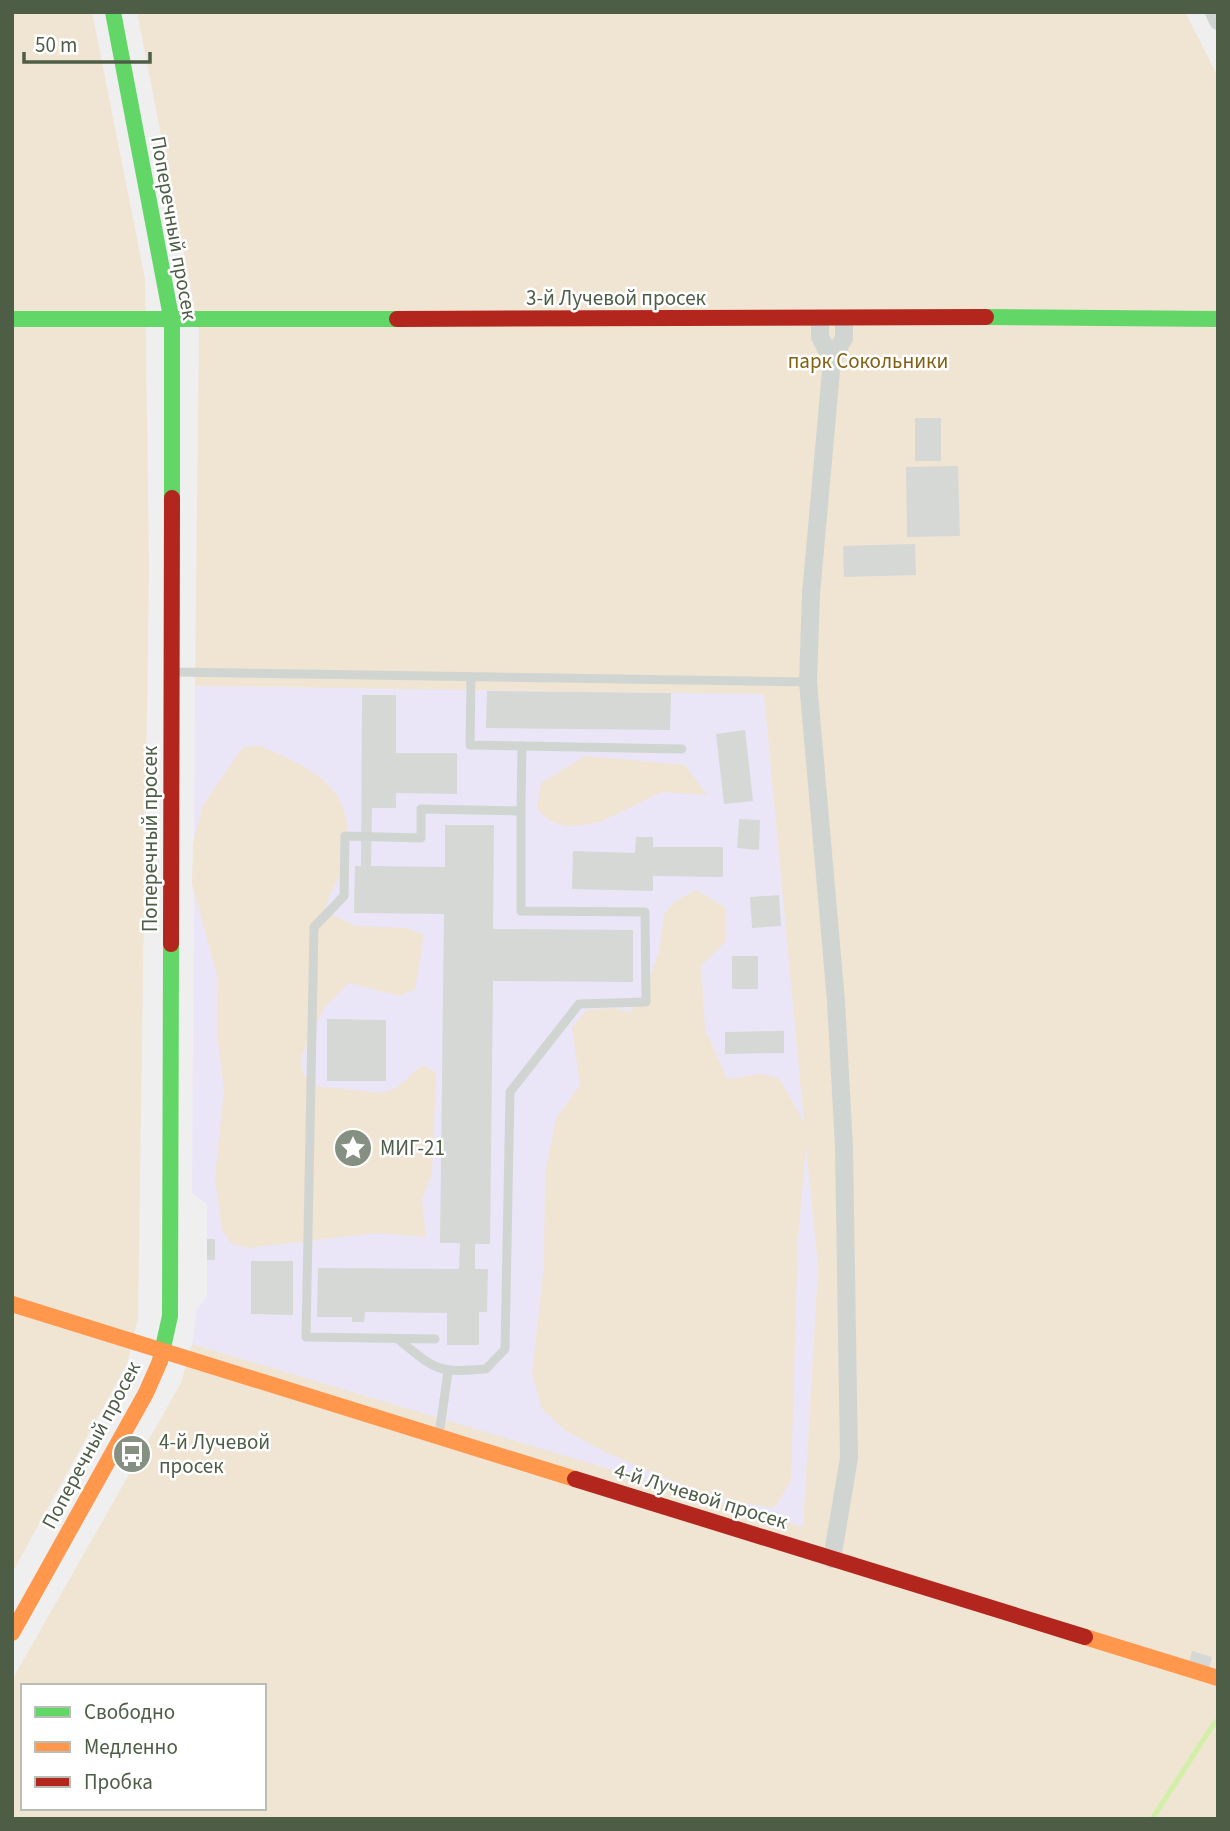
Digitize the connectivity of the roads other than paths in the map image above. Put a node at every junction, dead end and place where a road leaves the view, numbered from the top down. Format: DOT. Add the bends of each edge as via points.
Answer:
graph roads {
  1 [pos="113,12"];
  2 [pos="1214,12"];
  3 [pos="1218,20"];
  4 [pos="13,319"];
  5 [pos="820,319"];
  6 [pos="844,319"];
  7 [pos="1218,320"];
  8 [pos="172,322"];
  9 [pos="832,360"];
  10 [pos="170,672"];
  11 [pos="471,677"];
  12 [pos="808,682"];
  13 [pos="522,746"];
  14 [pos="682,749"];
  15 [pos="521,811"];
  16 [pos="12,1304"];
  17 [pos="398,1338"];
  18 [pos="435,1339"];
  19 [pos="164,1351"];
  20 [pos="448,1372"];
  21 [pos="438,1436"];
  22 [pos="832,1559"];
  23 [pos="12,1633"];
  24 [pos="1218,1678"];
  1 -- 8 [label="street, Поперечный просек"];
  2 -- 3 [label="street"];
  4 -- 8 [label="street, 3-й Лучевой просек"];
  5 -- 6 [label="street, 3-й Лучевой просек"];
  5 -- 8 [label="street, 3-й Лучевой просек"];
  5 -- 9 [label="street" via="820,337"];
  6 -- 7 [label="street, 3-й Лучевой просек"];
  6 -- 9 [label="street" via="845,338"];
  8 -- 10 [label="street, Поперечный просек"];
  9 -- 12 [label="street" via="811,594"];
  10 -- 11 [label="lane"];
  10 -- 19 [label="street, Поперечный просек" via="172,1174 170,1316"];
  11 -- 12 [label="lane"];
  11 -- 13 [label="lane" via="470,745"];
  12 -- 22 [label="street" via="844,1147 849,1458"];
  13 -- 14 [label="lane"];
  13 -- 15 [label="lane"];
  15 -- 17 [label="lane" via="421,809 421,838 345,836 344,897 314,927 306,1337"];
  15 -- 20 [label="lane" via="521,911 645,912 646,1002 579,1004 510,1092 505,1349 486,1369"];
  16 -- 19 [label="street, 4-й Лучевой просек"];
  17 -- 18 [label="lane"];
  17 -- 20 [label="lane" via="433,1368"];
  19 -- 21 [label="street, 4-й Лучевой просек"];
  19 -- 23 [label="street, Поперечный просек" via="146,1393"];
  20 -- 21 [label="lane"];
  21 -- 22 [label="street, 4-й Лучевой просек"];
  22 -- 24 [label="street, 4-й Лучевой просек"];
}
